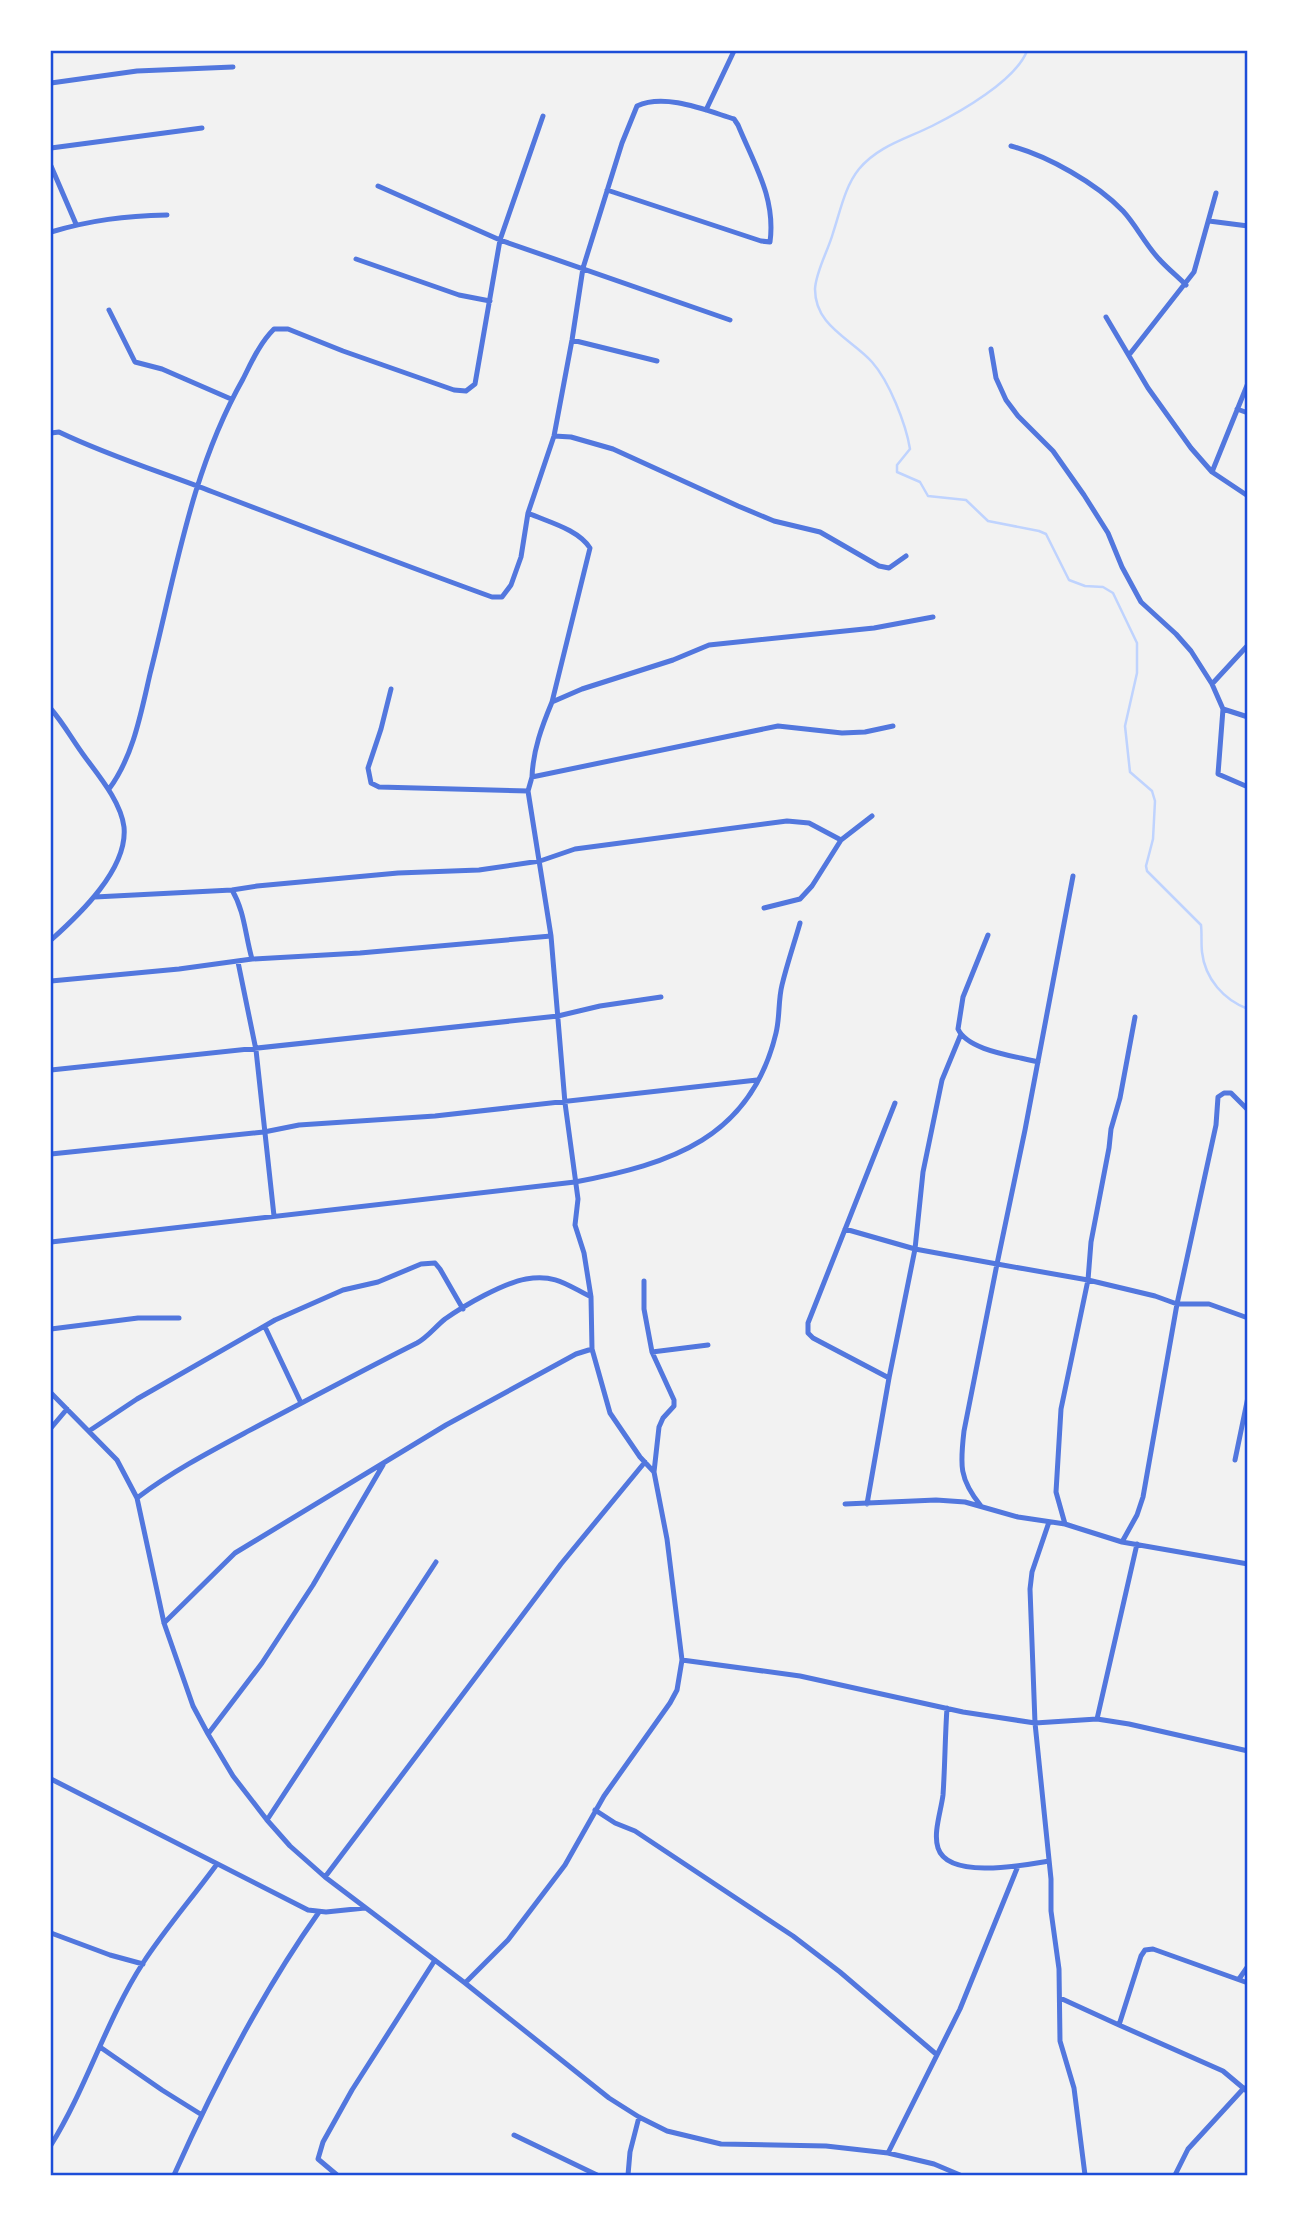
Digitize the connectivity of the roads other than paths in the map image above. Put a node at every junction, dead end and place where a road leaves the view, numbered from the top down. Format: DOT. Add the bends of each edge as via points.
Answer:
graph roads {
  1 [pos="734,51"];
  2 [pos="233,67"];
  3 [pos="51,83"];
  4 [pos="706,110"];
  5 [pos="543,116"];
  6 [pos="202,128"];
  7 [pos="1011,146"];
  8 [pos="51,148"];
  9 [pos="51,166"];
  10 [pos="378,186"];
  11 [pos="607,190"];
  12 [pos="1216,193"];
  13 [pos="166,215"];
  14 [pos="1209,221"];
  15 [pos="76,224"];
  16 [pos="1248,226"];
  17 [pos="51,232"];
  18 [pos="500,240"];
  19 [pos="356,259"];
  20 [pos="583,268"];
  21 [pos="1186,285"];
  22 [pos="490,301"];
  23 [pos="109,310"];
  24 [pos="1105,317"];
  25 [pos="730,320"];
  26 [pos="572,340"];
  27 [pos="991,349"];
  28 [pos="1129,355"];
  29 [pos="657,361"];
  30 [pos="1248,383"];
  31 [pos="232,399"];
  32 [pos="1237,409"];
  33 [pos="1248,413"];
  34 [pos="51,433"];
  35 [pos="554,436"];
  36 [pos="1212,472"];
  37 [pos="196,485"];
  38 [pos="1248,496"];
  39 [pos="528,513"];
  40 [pos="906,556"];
  41 [pos="933,617"];
  42 [pos="1248,645"];
  43 [pos="1212,684"];
  44 [pos="391,689"];
  45 [pos="552,702"];
  46 [pos="51,709"];
  47 [pos="1223,709"];
  48 [pos="1248,717"];
  49 [pos="894,726"];
  50 [pos="531,776"];
  51 [pos="1248,787"];
  52 [pos="109,789"];
  53 [pos="528,791"];
  54 [pos="873,816"];
  55 [pos="841,840"];
  56 [pos="540,861"];
  57 [pos="1073,876"];
  58 [pos="232,890"];
  59 [pos="95,897"];
  60 [pos="764,908"];
  61 [pos="800,923"];
  62 [pos="988,935"];
  63 [pos="551,936"];
  64 [pos="51,940"];
  65 [pos="253,959"];
  66 [pos="238,962"];
  67 [pos="51,981"];
  68 [pos="661,997"];
  69 [pos="558,1016"];
  70 [pos="1135,1017"];
  71 [pos="961,1034"];
  72 [pos="256,1050"];
  73 [pos="1038,1062"];
  74 [pos="51,1070"];
  75 [pos="758,1080"];
  76 [pos="565,1103"];
  77 [pos="895,1103"];
  78 [pos="1248,1110"];
  79 [pos="264,1132"];
  80 [pos="51,1154"];
  81 [pos="575,1182"];
  82 [pos="274,1216"];
  83 [pos="845,1229"];
  84 [pos="51,1242"];
  85 [pos="915,1249"];
  86 [pos="997,1264"];
  87 [pos="1088,1280"];
  88 [pos="644,1281"];
  89 [pos="591,1297"];
  90 [pos="1177,1304"];
  91 [pos="463,1309"];
  92 [pos="179,1318"];
  93 [pos="1248,1318"];
  94 [pos="265,1327"];
  95 [pos="51,1329"];
  96 [pos="708,1345"];
  97 [pos="592,1349"];
  98 [pos="652,1352"];
  99 [pos="889,1378"];
  100 [pos="51,1393"];
  101 [pos="1248,1397"];
  102 [pos="301,1403"];
  103 [pos="67,1409"];
  104 [pos="51,1428"];
  105 [pos="89,1431"];
  106 [pos="1235,1460"];
  107 [pos="385,1462"];
  108 [pos="645,1462"];
  109 [pos="654,1472"];
  110 [pos="137,1498"];
  111 [pos="845,1504"];
  112 [pos="867,1504"];
  113 [pos="981,1506"];
  114 [pos="1049,1522"];
  115 [pos="1065,1524"];
  116 [pos="1122,1542"];
  117 [pos="1137,1544"];
  118 [pos="436,1562"];
  119 [pos="1248,1564"];
  120 [pos="164,1623"];
  121 [pos="682,1660"];
  122 [pos="947,1708"];
  123 [pos="1097,1719"];
  124 [pos="1035,1723"];
  125 [pos="208,1734"];
  126 [pos="1248,1751"];
  127 [pos="51,1779"];
  128 [pos="595,1810"];
  129 [pos="267,1820"];
  130 [pos="1049,1861"];
  131 [pos="217,1864"];
  132 [pos="1018,1866"];
  133 [pos="325,1877"];
  134 [pos="365,1908"];
  135 [pos="319,1912"];
  136 [pos="51,1933"];
  137 [pos="435,1960"];
  138 [pos="143,1964"];
  139 [pos="1248,1966"];
  140 [pos="1239,1979"];
  141 [pos="465,1983"];
  142 [pos="1248,1983"];
  143 [pos="1060,1998"];
  144 [pos="1119,2025"];
  145 [pos="100,2047"];
  146 [pos="936,2054"];
  147 [pos="1246,2090"];
  148 [pos="202,2115"];
  149 [pos="639,2118"];
  150 [pos="514,2135"];
  151 [pos="51,2145"];
  152 [pos="888,2153"];
  153 [pos="1178,2174"];
  154 [pos="174,2175"];
  155 [pos="337,2175"];
  156 [pos="597,2175"];
  157 [pos="628,2175"];
  158 [pos="960,2175"];
  159 [pos="1085,2175"];
  1 -- 4 [label="street"];
  2 -- 3 [label="street" via="137,71"];
  4 -- 11 [label="street" via="667,101 649,100 637,106"];
  4 -- 11 [label="street" via="734,119 738,125 765,185 771,208 770,242"];
  5 -- 18 [label="street"];
  6 -- 8 [label="street"];
  7 -- 21 [label="street" via="1032,152 1107,196"];
  9 -- 15 [label="street"];
  10 -- 18 [label="street"];
  11 -- 20 [label="street"];
  12 -- 14 [label="street"];
  13 -- 15 [label="street" via="119,216"];
  14 -- 16 [label="street"];
  14 -- 21 [label="street"];
  15 -- 17 [label="street"];
  18 -- 20 [label="street"];
  18 -- 22 [label="street"];
  19 -- 22 [label="street" via="459,295"];
  20 -- 25 [label="street"];
  20 -- 26 [label="street"];
  21 -- 28 [label="street"];
  22 -- 31 [label="street" via="475,384 466,391 343,352 288,329 274,329"];
  23 -- 31 [label="street" via="135,362"];
  24 -- 28 [label="street"];
  26 -- 29 [label="street"];
  26 -- 35 [label="street"];
  27 -- 43 [label="street" via="1006,400 1053,451 1084,495 1141,602 1191,651"];
  28 -- 36 [label="street" via="1148,388"];
  30 -- 32 [label="street"];
  31 -- 37 [label="street"];
  32 -- 33 [label="street"];
  32 -- 36 [label="street"];
  34 -- 37 [label="street" via="59,432"];
  35 -- 39 [label="street"];
  35 -- 40 [label="street" via="613,449 774,521 820,532 884,568"];
  36 -- 38 [label="street"];
  37 -- 39 [label="street" via="492,597 502,597 511,585"];
  37 -- 52 [label="street" via="136,728 126,762"];
  39 -- 45 [label="street" via="573,533 590,548"];
  41 -- 45 [label="street" via="874,628 709,645"];
  42 -- 43 [label="street"];
  43 -- 47 [label="street"];
  44 -- 53 [label="street" via="368,768 371,783 379,787"];
  45 -- 50 [label="street" via="540,731"];
  46 -- 52 [label="street"];
  47 -- 48 [label="street"];
  47 -- 51 [label="street" via="1219,774"];
  49 -- 50 [label="street" via="842,733 778,726"];
  50 -- 53 [label="street"];
  52 -- 59 [label="street" via="124,826 122,844 114,868"];
  53 -- 56 [label="street"];
  54 -- 55 [label="street"];
  55 -- 56 [label="street" via="809,823 787,821 575,849"];
  55 -- 60 [label="street" via="800,899"];
  56 -- 58 [label="street"];
  56 -- 63 [label="street"];
  57 -- 73 [label="street"];
  58 -- 59 [label="street"];
  58 -- 65 [label="street" via="243,913"];
  59 -- 64 [label="street"];
  61 -- 75 [label="street" via="781,987 777,1031"];
  62 -- 71 [label="street" via="963,996"];
  63 -- 65 [label="street"];
  63 -- 69 [label="street"];
  65 -- 66 [label="street"];
  66 -- 67 [label="street"];
  66 -- 72 [label="street"];
  68 -- 69 [label="street"];
  69 -- 72 [label="street"];
  69 -- 76 [label="street"];
  70 -- 87 [label="street" via="1111,1129"];
  71 -- 73 [label="street" via="976,1046"];
  71 -- 85 [label="street" via="942,1080 923,1172"];
  72 -- 74 [label="street"];
  72 -- 79 [label="street"];
  73 -- 86 [label="street"];
  75 -- 76 [label="street"];
  75 -- 81 [label="street" via="741,1107 701,1143 641,1166"];
  76 -- 79 [label="street" via="299,1125"];
  76 -- 81 [label="street"];
  77 -- 83 [label="street"];
  78 -- 90 [label="street" via="1231,1093 1218,1097"];
  79 -- 80 [label="street"];
  79 -- 82 [label="street"];
  81 -- 82 [label="street"];
  81 -- 89 [label="street" via="575,1226"];
  82 -- 84 [label="street"];
  83 -- 85 [label="street"];
  83 -- 99 [label="street" via="808,1333"];
  85 -- 86 [label="street"];
  85 -- 99 [label="street"];
  86 -- 87 [label="street"];
  86 -- 113 [label="street" via="961,1453 965,1483"];
  87 -- 90 [label="street"];
  87 -- 115 [label="street" via="1061,1409 1056,1492"];
  88 -- 98 [label="street" via="643,1309"];
  89 -- 91 [label="street" via="564,1282 526,1279"];
  89 -- 97 [label="street"];
  90 -- 93 [label="street" via="1209,1304"];
  90 -- 116 [label="street" via="1143,1497"];
  91 -- 94 [label="street" via="440,1269 428,1262 326,1296"];
  91 -- 102 [label="street" via="418,1343"];
  92 -- 95 [label="street" via="126,1319"];
  94 -- 102 [label="street"];
  94 -- 105 [label="street"];
  96 -- 98 [label="street"];
  97 -- 107 [label="street"];
  97 -- 108 [label="street" via="610,1413"];
  98 -- 109 [label="street" via="674,1400 659,1427"];
  99 -- 112 [label="street"];
  100 -- 103 [label="street"];
  101 -- 106 [label="street"];
  102 -- 110 [label="street" via="210,1451"];
  103 -- 104 [label="street"];
  103 -- 105 [label="street"];
  105 -- 110 [label="street" via="117,1460"];
  107 -- 120 [label="street" via="234,1553"];
  107 -- 125 [label="street" via="313,1585"];
  108 -- 109 [label="street"];
  108 -- 133 [label="street" via="561,1564"];
  109 -- 121 [label="street" via="666,1527"];
  110 -- 120 [label="street"];
  111 -- 112 [label="street"];
  112 -- 113 [label="street" via="936,1500"];
  113 -- 114 [label="street"];
  114 -- 115 [label="street"];
  114 -- 124 [label="street" via="1030,1589"];
  115 -- 116 [label="street"];
  116 -- 117 [label="street"];
  117 -- 119 [label="street"];
  117 -- 123 [label="street"];
  118 -- 129 [label="street"];
  120 -- 125 [label="street" via="193,1706"];
  121 -- 122 [label="street" via="800,1676"];
  121 -- 128 [label="street" via="670,1703"];
  122 -- 124 [label="street"];
  122 -- 132 [label="street" via="936,1845 955,1864"];
  123 -- 124 [label="street"];
  123 -- 126 [label="street"];
  124 -- 130 [label="street"];
  125 -- 129 [label="street"];
  127 -- 131 [label="street"];
  128 -- 141 [label="street" via="565,1865 530,1914"];
  128 -- 146 [label="street" via="635,1831 793,1936"];
  129 -- 133 [label="street"];
  130 -- 132 [label="street"];
  130 -- 143 [label="street"];
  131 -- 135 [label="street"];
  131 -- 138 [label="street"];
  132 -- 146 [label="street" via="960,2008"];
  133 -- 134 [label="street"];
  134 -- 135 [label="street"];
  134 -- 137 [label="street"];
  135 -- 148 [label="street" via="250,2019"];
  136 -- 138 [label="street"];
  137 -- 141 [label="street"];
  137 -- 155 [label="street" via="323,2143 318,2159"];
  138 -- 145 [label="street"];
  139 -- 140 [label="street"];
  140 -- 142 [label="street"];
  140 -- 144 [label="street" via="1145,1950"];
  141 -- 149 [label="street"];
  143 -- 144 [label="street"];
  143 -- 159 [label="street" via="1060,2041 1074,2088"];
  144 -- 147 [label="street" via="1223,2071"];
  145 -- 148 [label="street"];
  145 -- 151 [label="street"];
  146 -- 152 [label="street"];
  147 -- 153 [label="street" via="1188,2149"];
  148 -- 154 [label="street"];
  149 -- 152 [label="street" via="667,2131 721,2144 826,2146"];
  149 -- 157 [label="street"];
  150 -- 156 [label="street"];
  152 -- 158 [label="street"];
}
